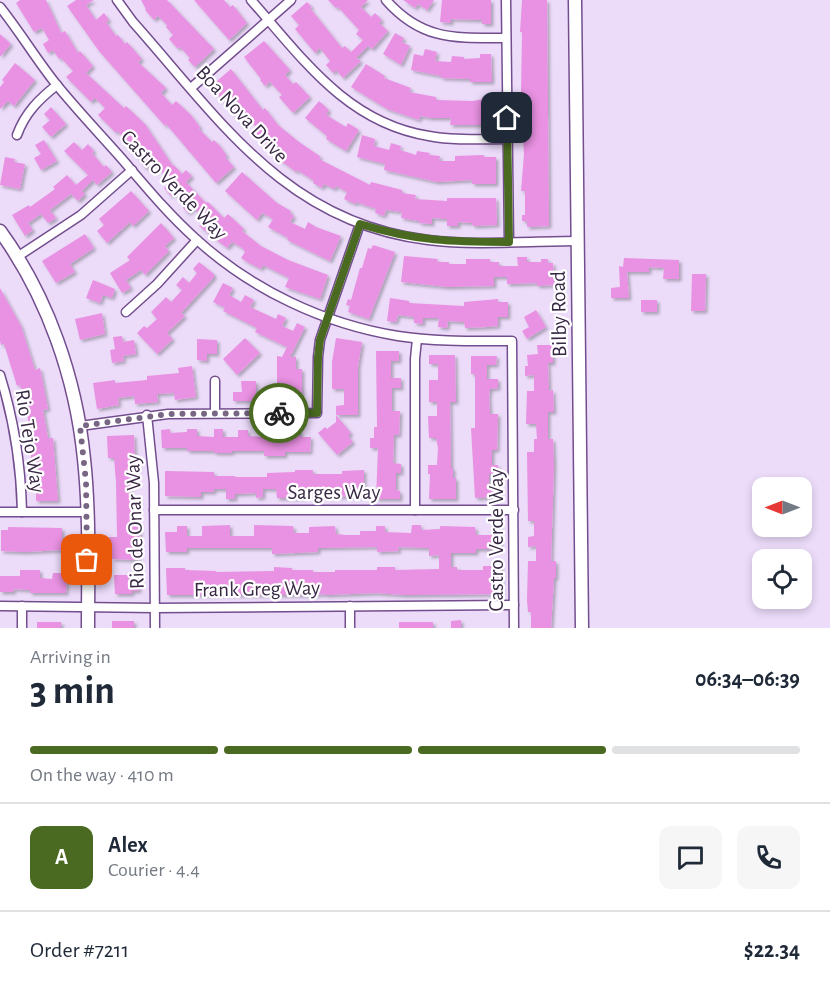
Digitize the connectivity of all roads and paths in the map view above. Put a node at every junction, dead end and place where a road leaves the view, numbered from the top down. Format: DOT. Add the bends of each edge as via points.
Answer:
graph roads {
  1 [pos="117,0"];
  2 [pos="251,0"];
  3 [pos="291,0"];
  4 [pos="386,0"];
  5 [pos="506,0"];
  6 [pos="574,0"];
  7 [pos="0,7"];
  8 [pos="269,20"];
  9 [pos="507,38"];
  10 [pos="57,84"];
  11 [pos="191,88"];
  12 [pos="17,135"];
  13 [pos="508,139"];
  14 [pos="132,170"];
  15 [pos="360,224"];
  16 [pos="0,231"];
  17 [pos="197,240"];
  18 [pos="578,241"];
  19 [pos="509,242"];
  20 [pos="17,257"];
  21 [pos="126,312"];
  22 [pos="327,317"];
  23 [pos="417,339"];
  24 [pos="0,375"];
  25 [pos="215,381"];
  26 [pos="215,413"];
  27 [pos="147,415"];
  28 [pos="80,426"];
  29 [pos="154,510"];
  30 [pos="415,510"];
  31 [pos="514,510"];
  32 [pos="22,512"];
  33 [pos="87,512"];
  34 [pos="0,513"];
  35 [pos="514,605"];
  36 [pos="0,606"];
  37 [pos="22,606"];
  38 [pos="350,606"];
  39 [pos="88,607"];
  40 [pos="155,608"];
  41 [pos="22,628"];
  42 [pos="88,628"];
  43 [pos="155,628"];
  44 [pos="350,628"];
  45 [pos="514,628"];
  46 [pos="582,628"];
  1 -- 11 [label="street, Boa Nova Drive"];
  2 -- 8 [label="street"];
  3 -- 8 [label="street"];
  4 -- 9 [label="street" via="410,22 433,34"];
  5 -- 9 [label="street"];
  6 -- 18 [label="main road, Bilby Road"];
  7 -- 10 [label="street, Castro Verde Way"];
  8 -- 11 [label="street"];
  8 -- 13 [label="street" via="331,89 376,119 434,137"];
  9 -- 13 [label="street"];
  10 -- 12 [label="street" via="35,103"];
  10 -- 14 [label="street, Castro Verde Way"];
  11 -- 15 [label="street, Boa Nova Drive" via="271,173 310,200"];
  13 -- 19 [label="street"];
  14 -- 17 [label="street, Castro Verde Way"];
  14 -- 20 [label="street" via="81,215"];
  15 -- 19 [label="street, Boa Nova Drive" via="430,240"];
  15 -- 22 [label="street"];
  16 -- 20 [label="main road"];
  17 -- 21 [label="street" via="157,285"];
  17 -- 22 [label="street, Castro Verde Way" via="268,290"];
  18 -- 19 [label="street, Boa Nova Drive"];
  18 -- 46 [label="main road, Bilby Road"];
  20 -- 28 [label="main road" via="58,344"];
  22 -- 23 [label="street, Castro Verde Way" via="366,330"];
  22 -- 26 [label="street" via="318,357 317,413"];
  23 -- 30 [label="street"];
  23 -- 31 [label="street, Castro Verde Way" via="512,341"];
  24 -- 32 [label="street, Rio Tejo Way" via="14,431"];
  25 -- 26 [label="street"];
  26 -- 27 [label="street"];
  27 -- 28 [label="street"];
  27 -- 29 [label="street, Rio de Onar Way"];
  28 -- 33 [label="main road"];
  29 -- 30 [label="street, Sarges Way"];
  29 -- 40 [label="street, Rio de Onar Way"];
  30 -- 31 [label="street, Sarges Way"];
  31 -- 35 [label="street, Castro Verde Way"];
  32 -- 33 [label="street"];
  32 -- 34 [label="street"];
  33 -- 39 [label="main road"];
  35 -- 38 [label="street, Frank Greg Way"];
  35 -- 45 [label="street, Castro Verde Way"];
  36 -- 37 [label="street, Frank Greg Way"];
  37 -- 39 [label="street, Frank Greg Way"];
  37 -- 41 [label="street"];
  38 -- 40 [label="street, Frank Greg Way"];
  38 -- 44 [label="street"];
  39 -- 40 [label="street, Frank Greg Way"];
  39 -- 42 [label="main road"];
  40 -- 43 [label="street, Rio de Onar Way"];
}
